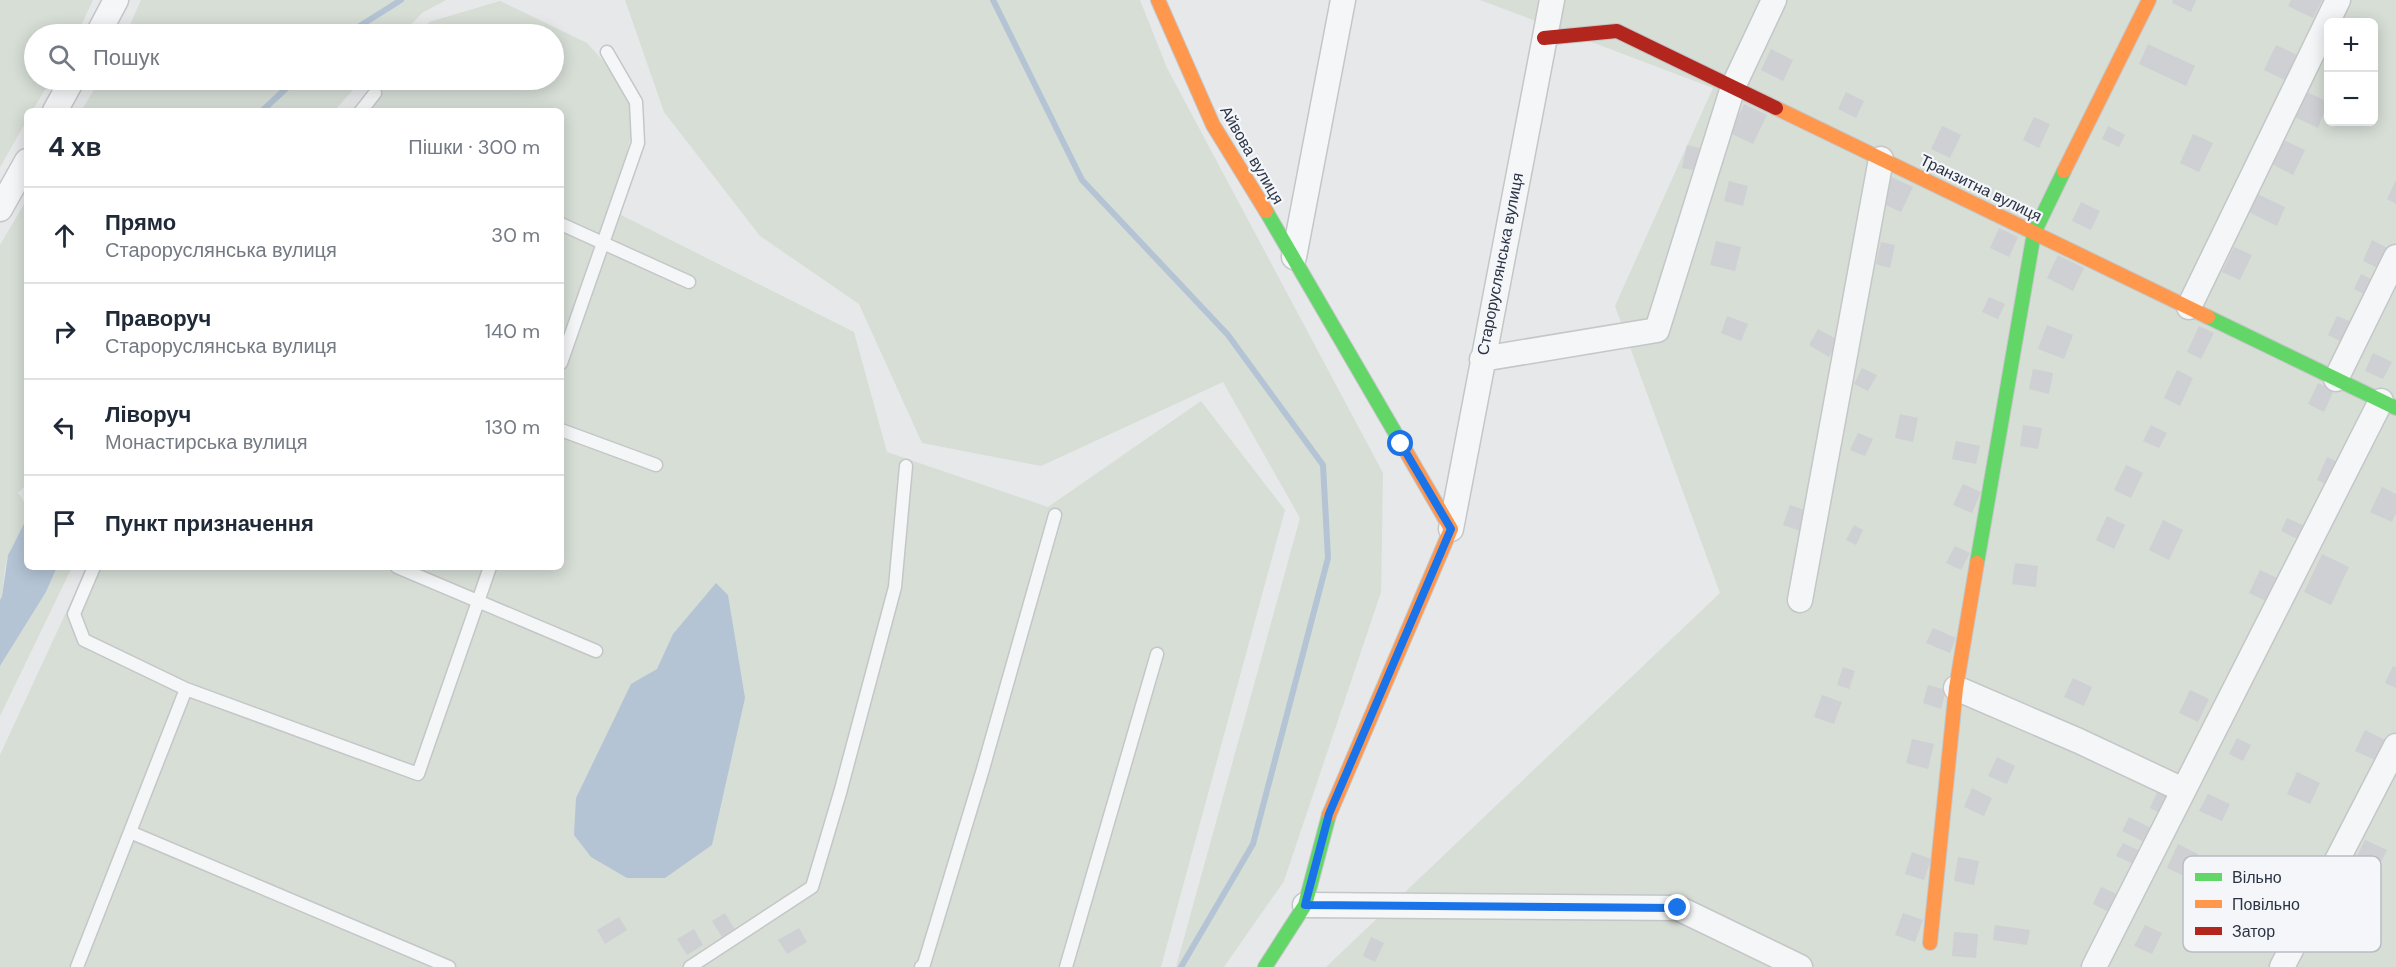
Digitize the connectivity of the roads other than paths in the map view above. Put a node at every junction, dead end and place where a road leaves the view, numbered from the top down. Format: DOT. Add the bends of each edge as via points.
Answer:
graph roads {
  1 [pos="116,0"];
  2 [pos="1158,0"];
  3 [pos="1343,0"];
  4 [pos="1552,0"];
  5 [pos="1774,0"];
  6 [pos="2149,0"];
  7 [pos="2338,0"];
  8 [pos="103,24"];
  9 [pos="1544,38"];
  10 [pos="607,52"];
  11 [pos="1733,87"];
  12 [pos="67,90"];
  13 [pos="375,93"];
  14 [pos="57,108"];
  15 [pos="364,108"];
  16 [pos="1881,159"];
  17 [pos="24,165"];
  18 [pos="0,209"];
  19 [pos="564,225"];
  20 [pos="2034,232"];
  21 [pos="603,242"];
  22 [pos="2396,256"];
  23 [pos="1294,257"];
  24 [pos="689,282"];
  25 [pos="2189,307"];
  26 [pos="564,354"];
  27 [pos="1482,358"];
  28 [pos="2336,379"];
  29 [pos="2389,404"];
  30 [pos="564,431"];
  31 [pos="656,465"];
  32 [pos="906,466"];
  33 [pos="1055,515"];
  34 [pos="1451,529"];
  35 [pos="93,570"];
  36 [pos="404,570"];
  37 [pos="489,570"];
  38 [pos="1800,600"];
  39 [pos="478,601"];
  40 [pos="596,651"];
  41 [pos="1157,654"];
  42 [pos="1956,688"];
  43 [pos="186,689"];
  44 [pos="2396,746"];
  45 [pos="2183,790"];
  46 [pos="130,832"];
  47 [pos="2339,856"];
  48 [pos="1305,905"];
  49 [pos="1930,943"];
  50 [pos="2290,952"];
  51 [pos="77,967"];
  52 [pos="449,967"];
  53 [pos="690,967"];
  54 [pos="921,967"];
  55 [pos="1066,967"];
  56 [pos="1265,967"];
  57 [pos="1800,967"];
  58 [pos="2094,967"];
  59 [pos="2282,967"];
  1 -- 8 [label="street"];
  2 -- 23 [label="street, Айвова вулиця" via="1213,125"];
  3 -- 23 [label="street"];
  4 -- 9 [label="street, Староруслянська вулиця"];
  5 -- 11 [label="street"];
  6 -- 20 [label="street"];
  7 -- 25 [label="street"];
  9 -- 11 [label="street, Транзитна вулиця" via="1617,31"];
  9 -- 27 [label="street, Староруслянська вулиця"];
  10 -- 21 [label="lane" via="636,102 638,143"];
  11 -- 16 [label="street, Транзитна вулиця"];
  11 -- 27 [label="street" via="1657,330"];
  12 -- 14 [label="street"];
  13 -- 15 [label="lane"];
  16 -- 20 [label="street, Транзитна вулиця"];
  16 -- 38 [label="street"];
  17 -- 18 [label="street"];
  19 -- 21 [label="lane"];
  20 -- 25 [label="street, Транзитна вулиця"];
  20 -- 42 [label="street"];
  21 -- 24 [label="lane"];
  21 -- 26 [label="lane"];
  22 -- 28 [label="street"];
  23 -- 34 [label="street"];
  25 -- 28 [label="street, Транзитна вулиця"];
  27 -- 34 [label="street, Староруслянська вулиця"];
  28 -- 29 [label="street, Транзитна вулиця"];
  29 -- 45 [label="street"];
  30 -- 31 [label="lane"];
  32 -- 53 [label="lane" via="894,587 812,887"];
  33 -- 54 [label="lane" via="983,770"];
  34 -- 48 [label="street, Староруслянська вулиця" via="1329,814"];
  35 -- 43 [label="lane" via="74,614 84,640"];
  36 -- 39 [label="lane"];
  37 -- 39 [label="lane"];
  39 -- 40 [label="lane"];
  39 -- 43 [label="lane" via="418,774"];
  41 -- 55 [label="lane"];
  42 -- 45 [label="street"];
  42 -- 49 [label="street"];
  43 -- 46 [label="lane"];
  44 -- 47 [label="street"];
  45 -- 58 [label="street"];
  46 -- 51 [label="lane"];
  46 -- 52 [label="lane"];
  48 -- 56 [label="street, Староруслянська вулиця"];
  48 -- 57 [label="street" via="1678,908"];
  50 -- 59 [label="street"];
}
